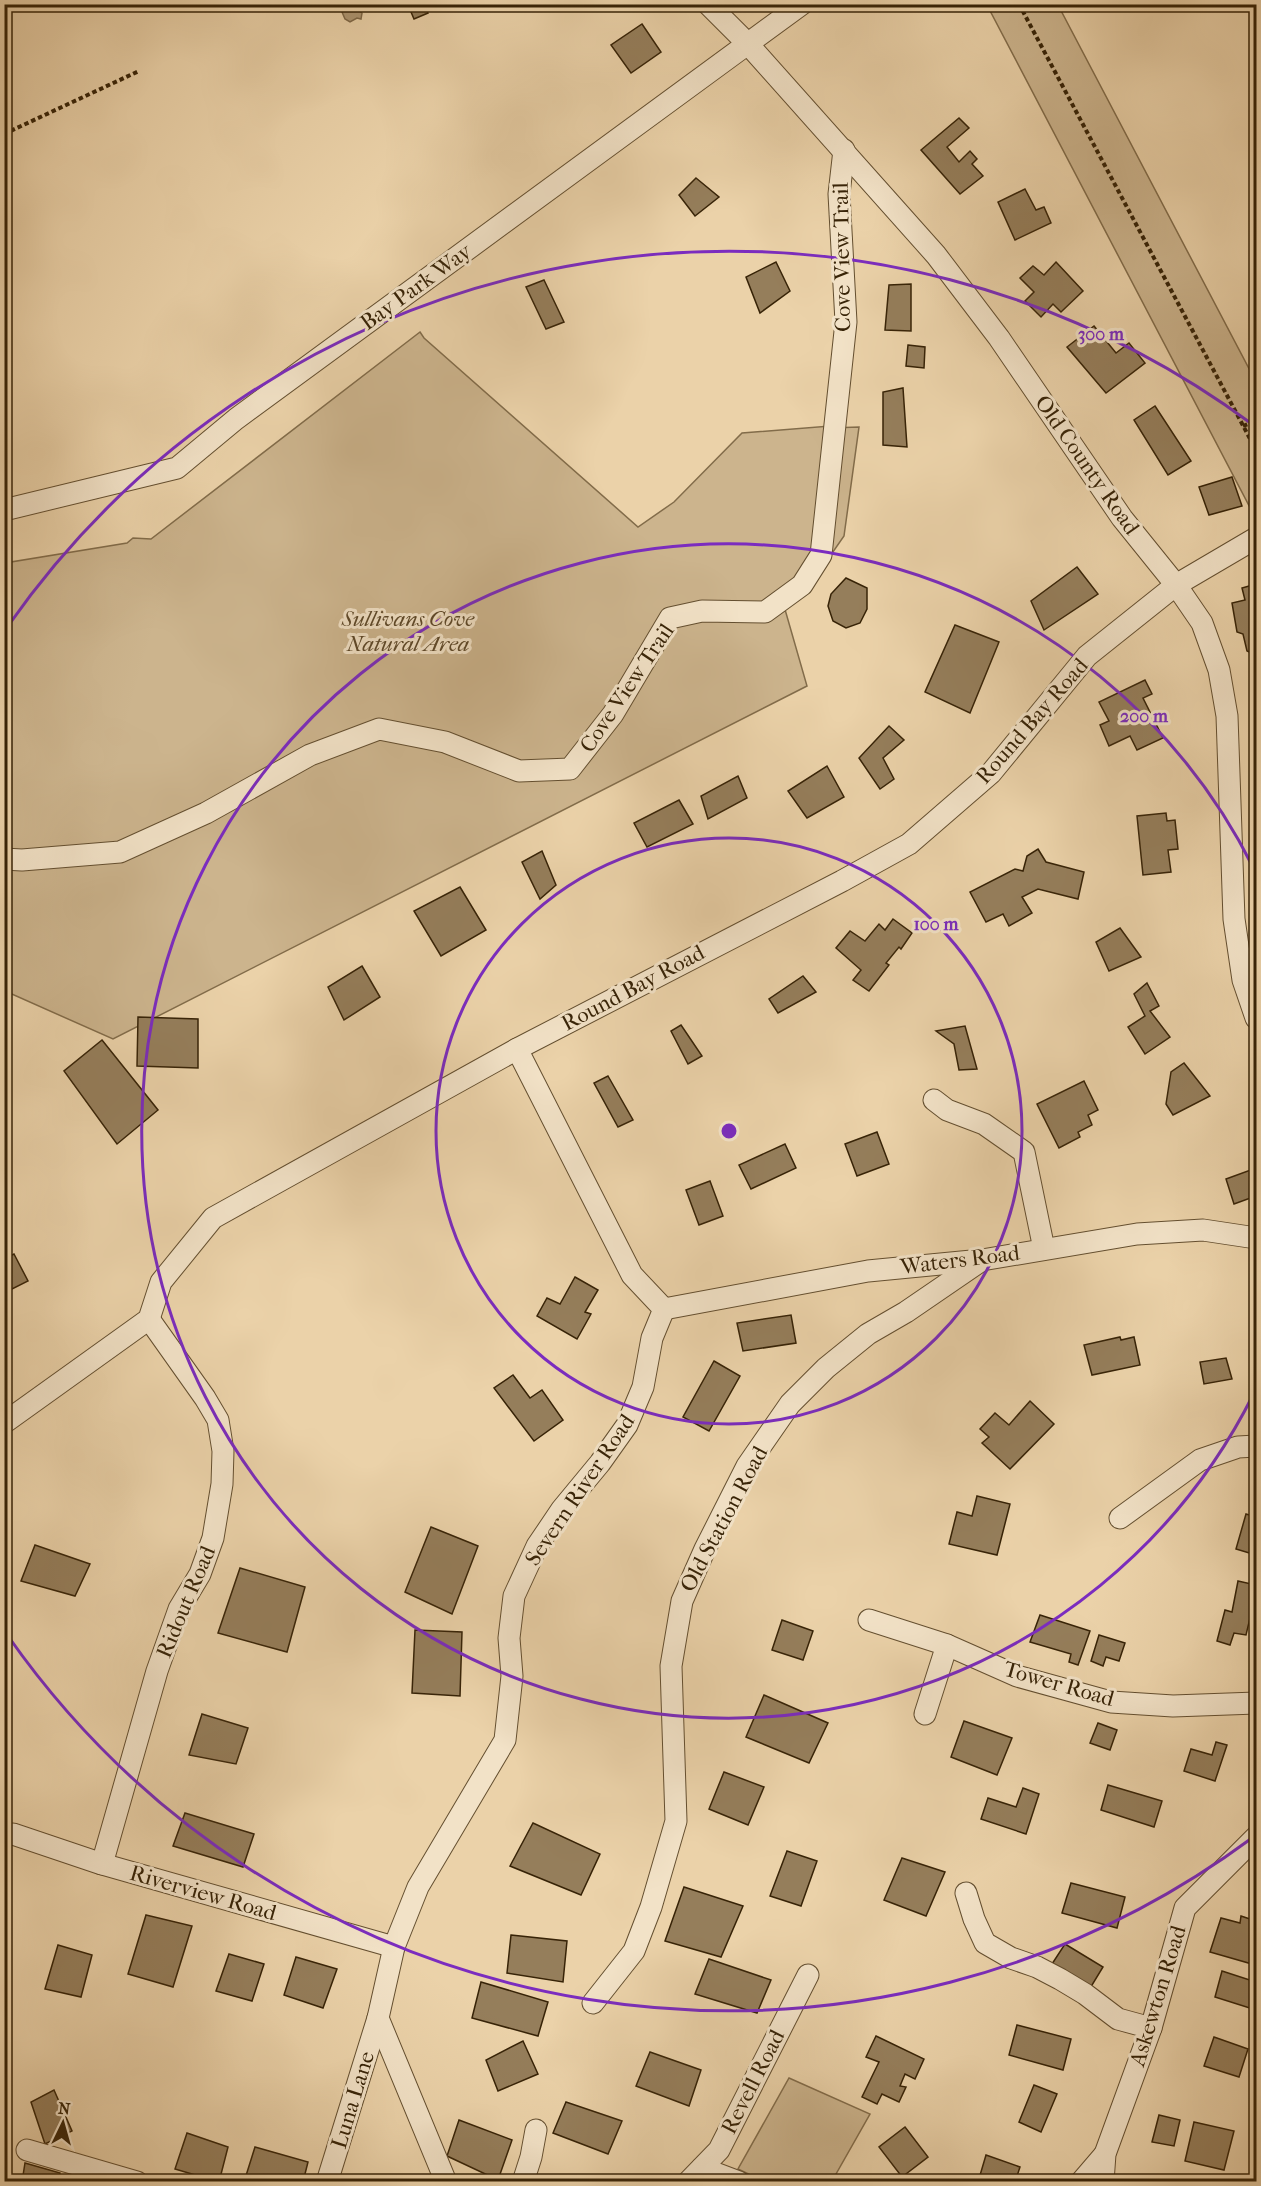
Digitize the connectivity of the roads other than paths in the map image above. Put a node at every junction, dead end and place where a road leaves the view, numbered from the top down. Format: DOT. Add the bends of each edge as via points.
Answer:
graph roads {
  1 [pos="708,4"];
  2 [pos="802,4"];
  3 [pos="748,44"];
  4 [pos="844,150"];
  5 [pos="4,510"];
  6 [pos="1257,538"];
  7 [pos="1176,585"];
  8 [pos="4,859"];
  9 [pos="1257,1018"];
  10 [pos="517,1049"];
  11 [pos="934,1100"];
  12 [pos="1257,1238"];
  13 [pos="1044,1249"];
  14 [pos="982,1260"];
  15 [pos="664,1309"];
  16 [pos="149,1319"];
  17 [pos="4,1423"];
  18 [pos="1257,1446"];
  19 [pos="1120,1518"];
  20 [pos="869,1620"];
  21 [pos="947,1645"];
  22 [pos="1257,1703"];
  23 [pos="925,1714"];
  24 [pos="13,1834"];
  25 [pos="1257,1837"];
  26 [pos="102,1864"];
  27 [pos="966,1893"];
  28 [pos="394,1947"];
  29 [pos="808,1975"];
  30 [pos="593,2004"];
  31 [pos="378,2018"];
  32 [pos="1151,2028"];
  33 [pos="537,2130"];
  34 [pos="27,2150"];
  35 [pos="1105,2154"];
  36 [pos="695,2175"];
  37 [pos="137,2181"];
  38 [pos="327,2181"];
  39 [pos="446,2181"];
  40 [pos="523,2181"];
  41 [pos="739,2181"];
  42 [pos="1081,2181"];
  43 [pos="1103,2181"];
  1 -- 3 [label="street, Old County Road"];
  2 -- 3 [label="street, Bay Park Way"];
  3 -- 4 [label="street, Old County Road"];
  3 -- 5 [label="street, Bay Park Way" via="236,419 177,468"];
  4 -- 7 [label="street, Old County Road" via="936,255 999,338 1122,518"];
  4 -- 8 [label="street, Cove View Trail" via="839,194 846,322 821,555 802,585 765,612 702,611 670,618 612,714 570,769 519,771 445,742 379,729 310,755 206,813 120,852"];
  6 -- 7 [label="street, Round Bay Road"];
  7 -- 9 [label="street, Old County Road" via="1202,623 1219,670 1227,716 1234,919 1243,980"];
  7 -- 10 [label="street, Round Bay Road" via="1087,656 991,773 909,844"];
  10 -- 15 [label="street" via="632,1275"];
  10 -- 16 [label="street, Round Bay Road" via="213,1218 161,1282"];
  11 -- 13 [label="street" via="947,1110 984,1124 1024,1152"];
  12 -- 13 [label="street, Waters Road" via="1203,1230 1148,1233"];
  13 -- 14 [label="street, Waters Road"];
  14 -- 15 [label="street, Waters Road" via="868,1271"];
  14 -- 30 [label="street, Old Station Road" via="868,1334 826,1368 790,1404 747,1466 682,1601 671,1666 676,1821 634,1951"];
  15 -- 28 [label="street, Severn River Road" via="652,1338 643,1388 627,1425 537,1546 514,1596 505,1740 418,1887"];
  16 -- 17 [label="street"];
  16 -- 26 [label="street, Ridout Road" via="218,1420 223,1451 222,1484 213,1539 200,1574 179,1609 157,1671"];
  18 -- 19 [label="street" via="1238,1447 1200,1460"];
  20 -- 21 [label="street, Tower Road"];
  21 -- 22 [label="street, Tower Road" via="1017,1676 1111,1702 1173,1706"];
  21 -- 23 [label="street"];
  24 -- 26 [label="street, Riverview Road"];
  25 -- 32 [label="street, Askewton Road" via="1185,1908"];
  26 -- 28 [label="street, Riverview Road"];
  27 -- 32 [label="street" via="985,1943 1060,1979 1118,2019"];
  28 -- 31 [label="street, Severn River Road"];
  29 -- 36 [label="street, Revell Road" via="719,2150"];
  31 -- 38 [label="street, Luna Lane"];
  31 -- 39 [label="street"];
  32 -- 35 [label="street, Askewton Road"];
  33 -- 40 [label="street"];
  34 -- 37 [label="street"];
  35 -- 42 [label="street"];
  35 -- 43 [label="street, Askewton Road"];
  36 -- 41 [label="street"];
}
